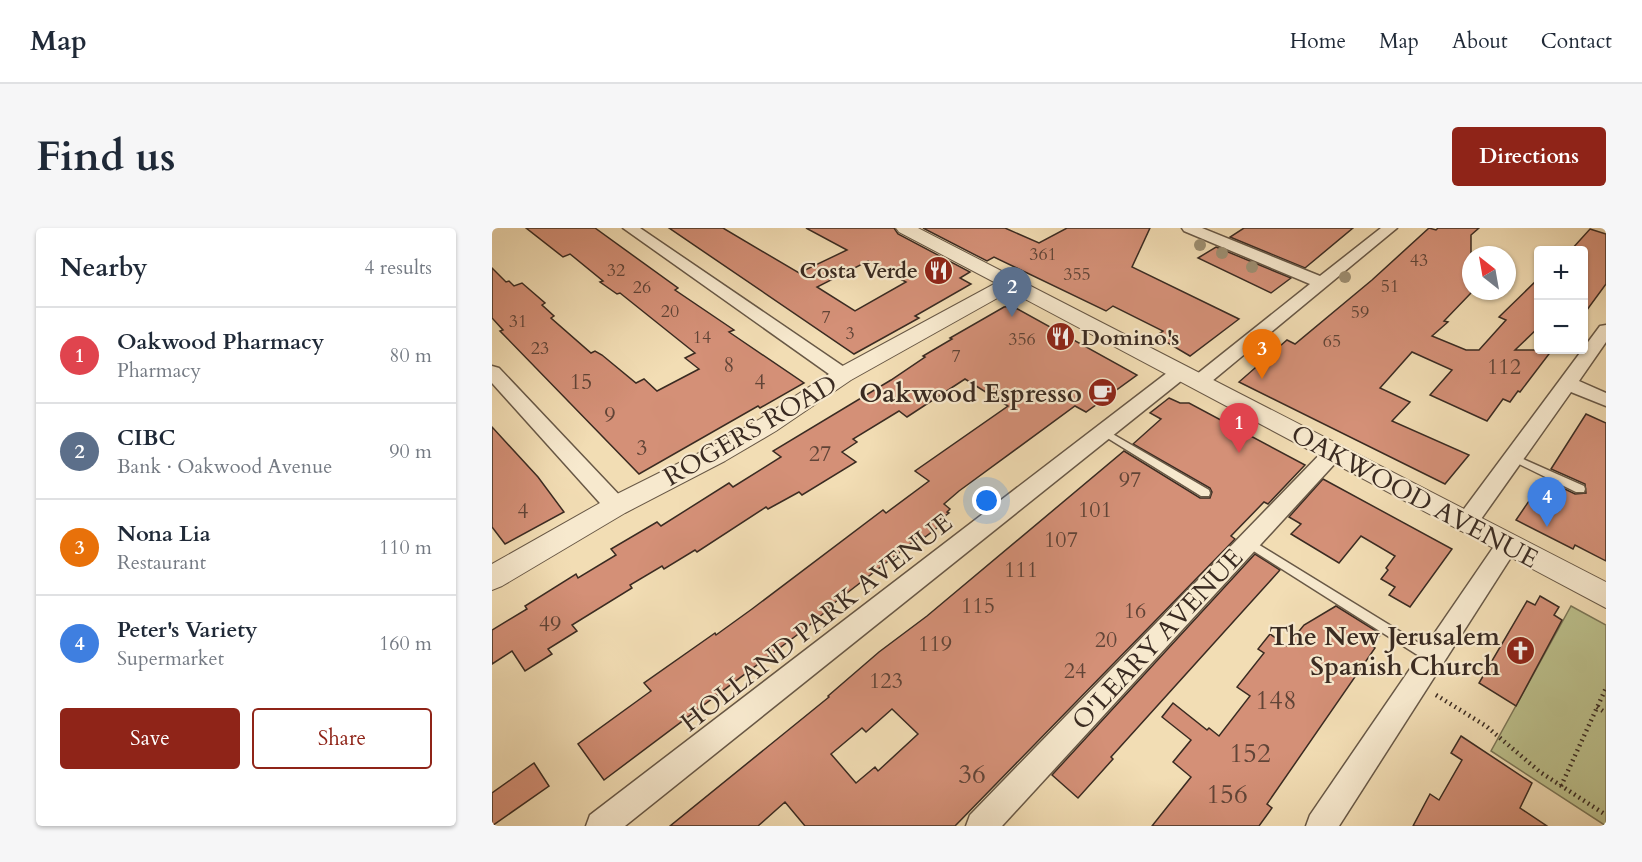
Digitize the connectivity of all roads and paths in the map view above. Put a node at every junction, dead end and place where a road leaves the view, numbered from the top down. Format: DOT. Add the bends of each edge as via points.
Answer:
graph roads {
  1 [pos="630,228"];
  2 [pos="905,228"];
  3 [pos="1189,228"];
  4 [pos="1390,228"];
  5 [pos="1322,283"];
  6 [pos="1009,284"];
  7 [pos="1606,330"];
  8 [pos="492,372"];
  9 [pos="843,375"];
  10 [pos="1189,378"];
  11 [pos="1569,384"];
  12 [pos="1606,400"];
  13 [pos="1104,432"];
  14 [pos="1333,453"];
  15 [pos="1514,458"];
  16 [pos="1580,489"];
  17 [pos="1205,493"];
  18 [pos="616,506"];
  19 [pos="1466,523"];
  20 [pos="1248,542"];
  21 [pos="1507,545"];
  22 [pos="492,578"];
  23 [pos="1606,596"];
  24 [pos="1431,657"];
  25 [pos="1606,688"];
  26 [pos="1432,693"];
  27 [pos="1597,707"];
  28 [pos="1606,713"];
  29 [pos="1561,786"];
  30 [pos="1606,815"];
  31 [pos="601,826"];
  32 [pos="981,826"];
  33 [pos="1321,826"];
  1 -- 9 [label="street"];
  2 -- 6 [label="street, OAKWOOD AVENUE"];
  3 -- 5 [label="street"];
  4 -- 5 [label="street, HOLLAND PARK AVENUE"];
  5 -- 10 [label="street, HOLLAND PARK AVENUE"];
  6 -- 9 [label="street, ROGERS ROAD"];
  6 -- 10 [label="street, OAKWOOD AVENUE"];
  7 -- 11 [label="street"];
  8 -- 18 [label="street"];
  9 -- 18 [label="street, ROGERS ROAD" via="768,425"];
  10 -- 13 [label="street, HOLLAND PARK AVENUE"];
  10 -- 14 [label="street, OAKWOOD AVENUE"];
  11 -- 12 [label="street"];
  11 -- 15 [label="street"];
  13 -- 17 [label="lane"];
  13 -- 31 [label="street, HOLLAND PARK AVENUE"];
  14 -- 19 [label="street, OAKWOOD AVENUE"];
  14 -- 20 [label="street, O'LEARY AVENUE"];
  15 -- 16 [label="lane"];
  15 -- 19 [label="street"];
  18 -- 22 [label="street, ROGERS ROAD"];
  19 -- 21 [label="street, OAKWOOD AVENUE"];
  20 -- 24 [label="lane"];
  20 -- 32 [label="street, O'LEARY AVENUE"];
  21 -- 23 [label="street, OAKWOOD AVENUE"];
  21 -- 24 [label="street"];
  24 -- 33 [label="street"];
  25 -- 27 [label="path"];
  26 -- 29 [label="path" via="1486,726"];
  27 -- 28 [label="path"];
  27 -- 29 [label="path"];
  29 -- 30 [label="path"];
}
